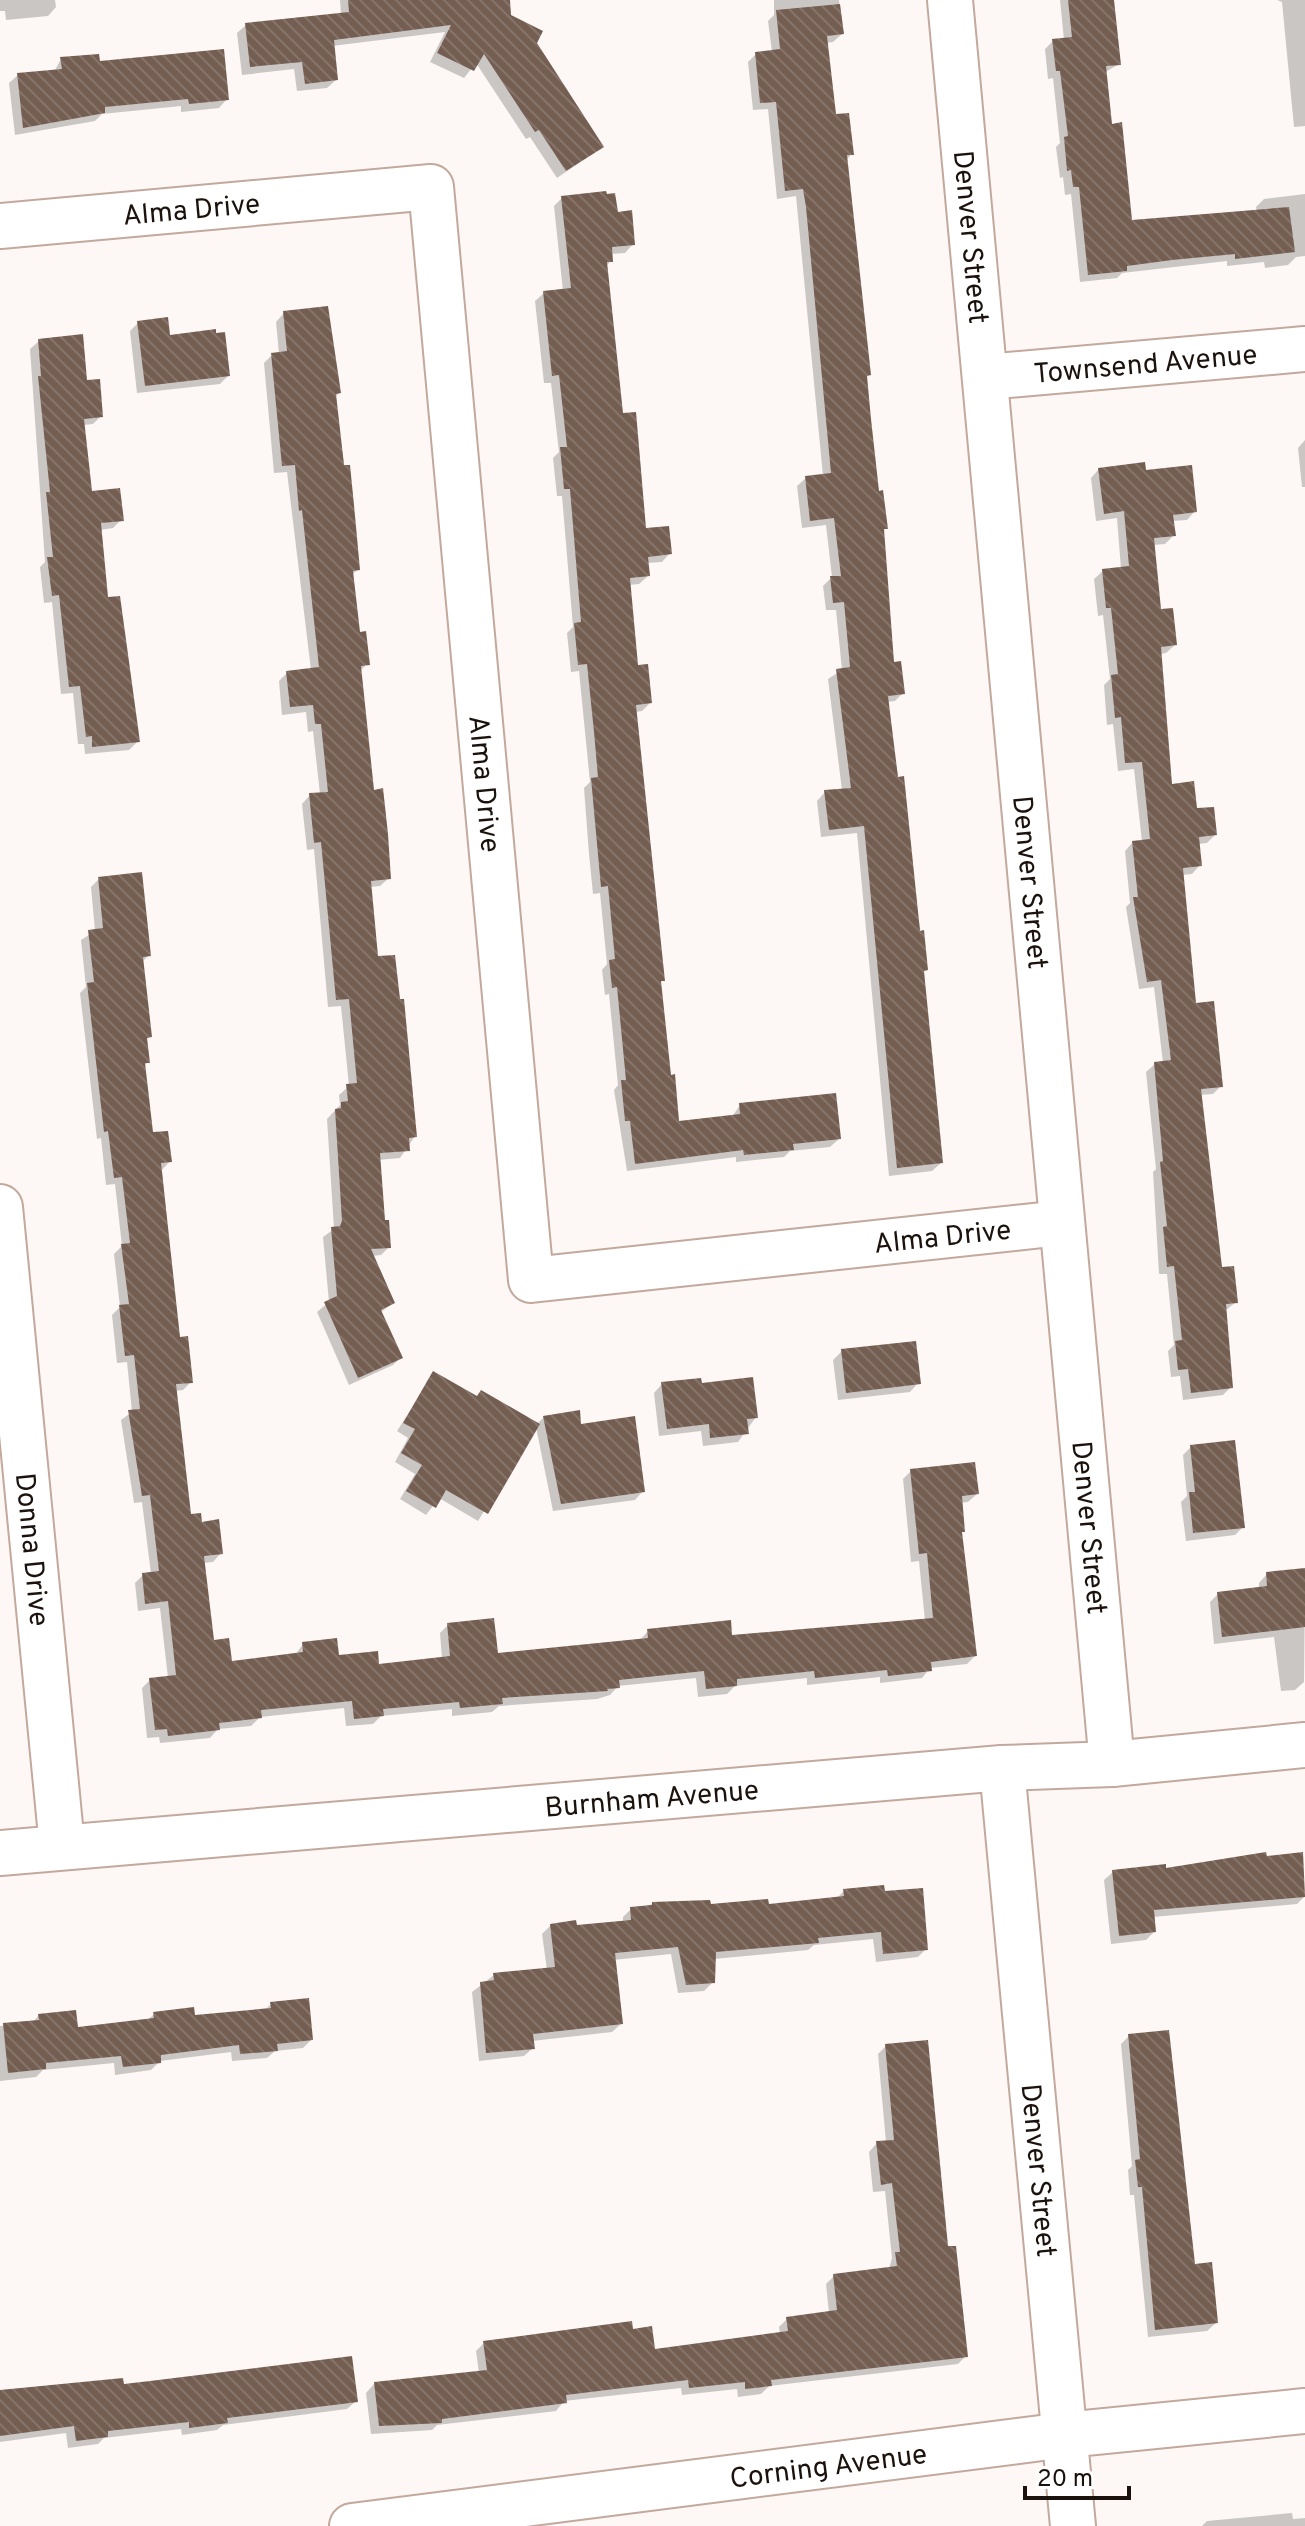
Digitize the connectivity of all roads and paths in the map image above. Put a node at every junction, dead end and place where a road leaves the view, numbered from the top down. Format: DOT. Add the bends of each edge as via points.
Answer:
graph roads {
  1 [pos="950,0"];
  2 [pos="0,226"];
  3 [pos="1305,349"];
  4 [pos="986,377"];
  5 [pos="0,1207"];
  6 [pos="1061,1223"];
  7 [pos="1305,1745"];
  8 [pos="1112,1764"];
  9 [pos="1002,1768"];
  10 [pos="62,1846"];
  11 [pos="0,1853"];
  12 [pos="1305,2411"];
  13 [pos="1065,2435"];
  14 [pos="352,2526"];
  15 [pos="1073,2526"];
  1 -- 4 [label="street, Denver Street"];
  2 -- 6 [label="street, Alma Drive" via="431,187 531,1280"];
  3 -- 4 [label="street, Townsend Avenue"];
  4 -- 6 [label="street, Denver Street"];
  5 -- 10 [label="street, Donna Drive"];
  6 -- 8 [label="street, Denver Street"];
  7 -- 8 [label="street, Burnham Avenue"];
  8 -- 9 [label="street, Burnham Avenue"];
  9 -- 10 [label="street, Burnham Avenue"];
  9 -- 13 [label="street, Denver Street"];
  10 -- 11 [label="street, Burnham Avenue"];
  12 -- 13 [label="street, Corning Avenue"];
  13 -- 14 [label="street, Corning Avenue"];
  13 -- 15 [label="street, Denver Street"];
}
